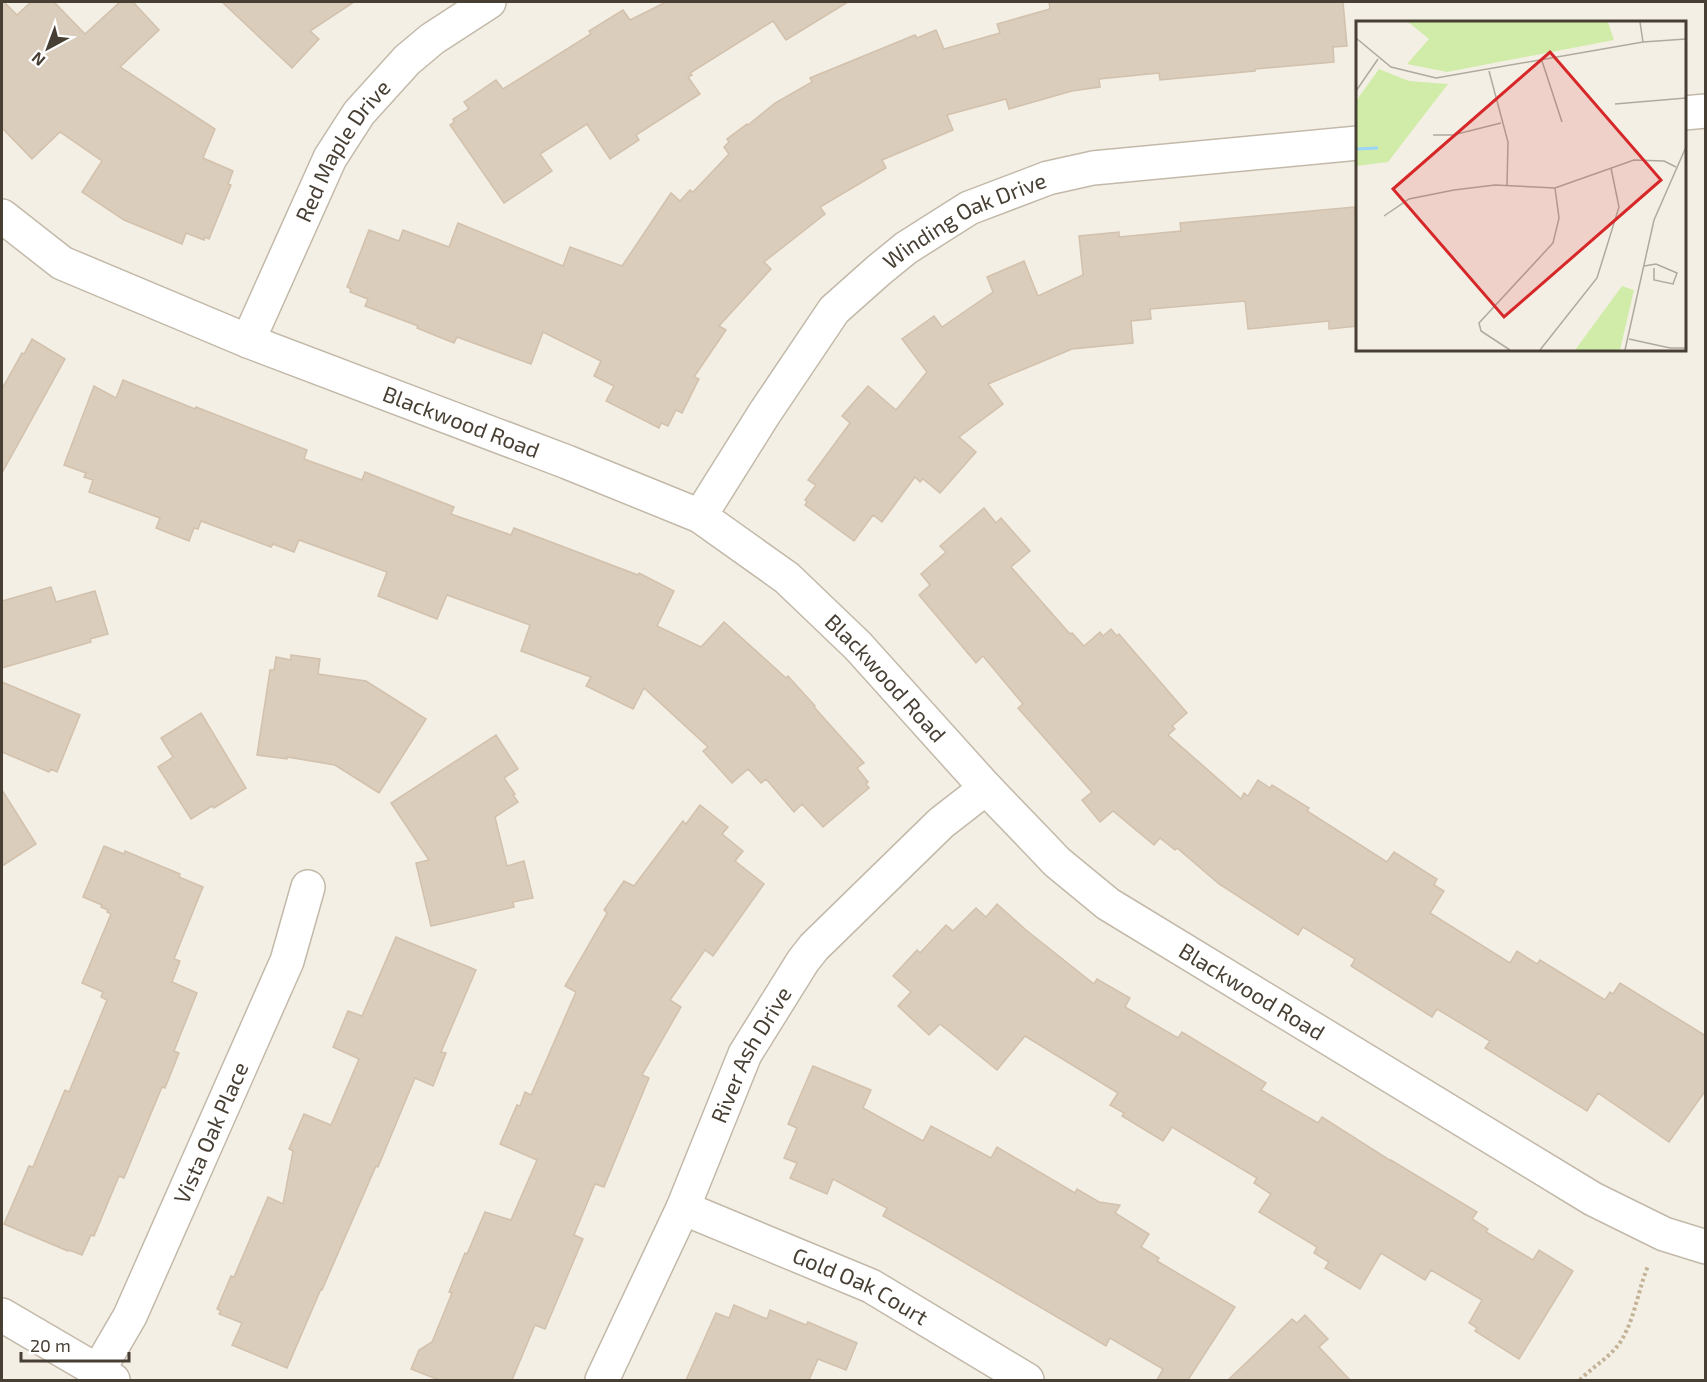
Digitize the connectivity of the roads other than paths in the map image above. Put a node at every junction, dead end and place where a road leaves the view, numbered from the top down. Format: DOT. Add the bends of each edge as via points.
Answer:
graph roads {
  1 [pos="489,2"];
  2 [pos="1706,111"];
  3 [pos="1686,113"];
  4 [pos="1356,143"];
  5 [pos="2,216"];
  6 [pos="248,341"];
  7 [pos="700,516"];
  8 [pos="986,788"];
  9 [pos="308,887"];
  10 [pos="683,1208"];
  11 [pos="1706,1247"];
  12 [pos="2,1315"];
  13 [pos="105,1376"];
  14 [pos="602,1380"];
  15 [pos="1027,1380"];
  1 -- 6 [label="street, Red Maple Drive" via="407,60 359,113 330,158"];
  2 -- 3 [label="street"];
  4 -- 7 [label="street, Winding Oak Drive" via="1093,168 1048,178 969,208 906,248 834,310"];
  5 -- 6 [label="street, Blackwood Road" via="62,263"];
  6 -- 7 [label="street, Blackwood Road"];
  7 -- 8 [label="street, Blackwood Road" via="786,578 858,646"];
  8 -- 10 [label="street, River Ash Drive" via="941,823 803,961 745,1054"];
  8 -- 11 [label="street, Blackwood Road" via="1057,862 1108,904 1593,1199 1664,1234"];
  9 -- 13 [label="street, Vista Oak Place" via="287,961"];
  10 -- 14 [label="street, River Ash Drive"];
  10 -- 15 [label="street, Gold Oak Court" via="871,1286"];
  12 -- 13 [label="street"];
}
